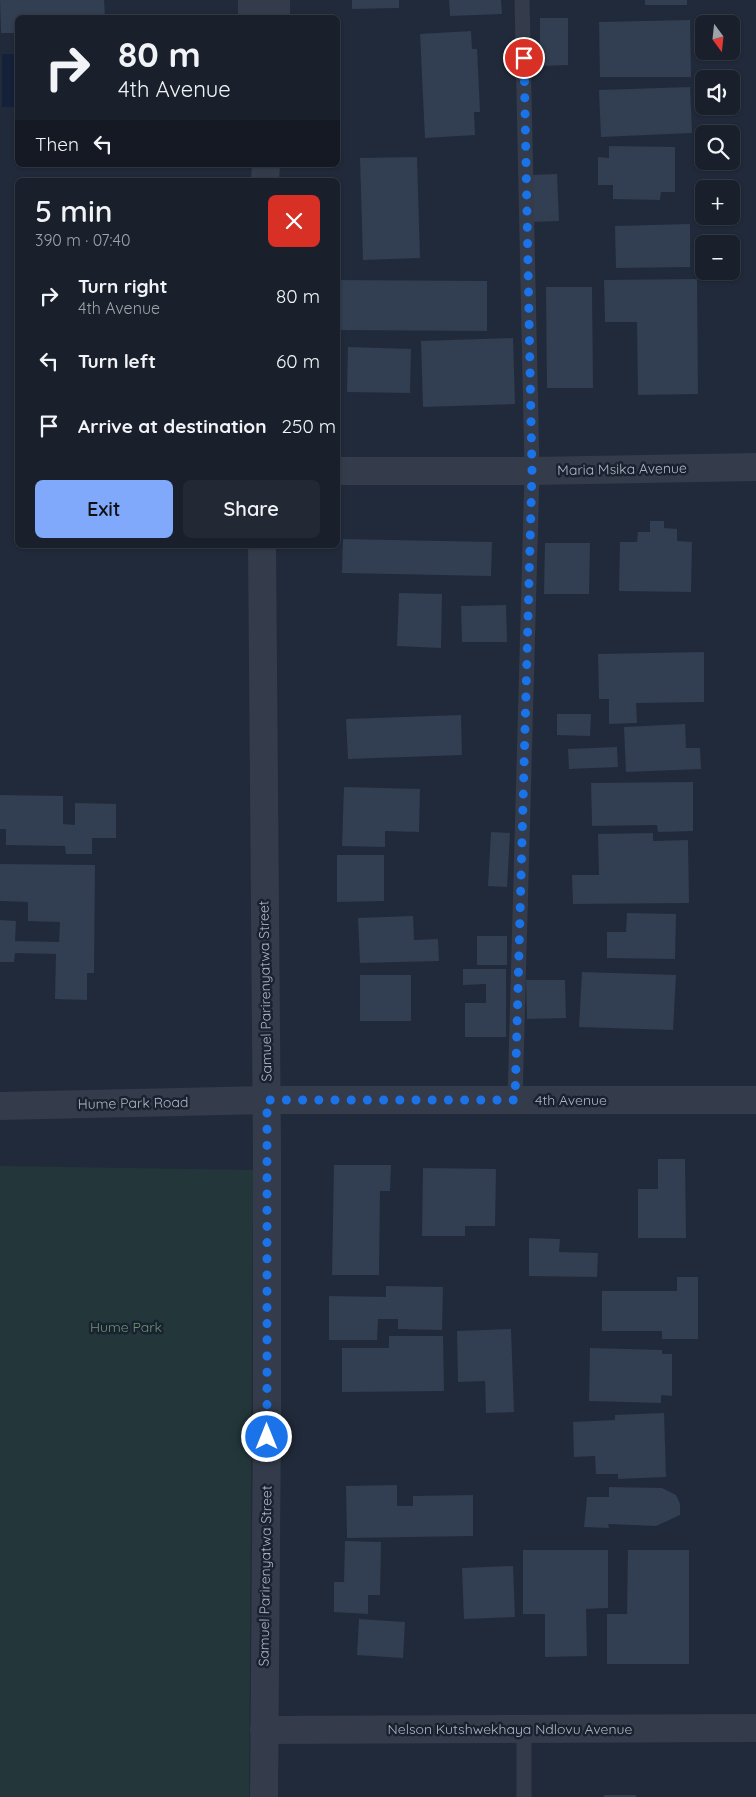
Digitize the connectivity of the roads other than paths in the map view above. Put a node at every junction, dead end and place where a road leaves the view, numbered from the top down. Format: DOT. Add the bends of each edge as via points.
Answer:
graph roads {
  1 [pos="252,0"];
  2 [pos="276,0"];
  3 [pos="522,0"];
  4 [pos="252,15"];
  5 [pos="276,15"];
  6 [pos="756,467"];
  7 [pos="340,471"];
  8 [pos="532,471"];
  9 [pos="262,548"];
  10 [pos="267,1100"];
  11 [pos="515,1100"];
  12 [pos="756,1100"];
  13 [pos="0,1106"];
  14 [pos="756,1728"];
  15 [pos="524,1729"];
  16 [pos="264,1730"];
  17 [pos="264,1797"];
  18 [pos="524,1797"];
  1 -- 4 [label="street"];
  2 -- 5 [label="street"];
  3 -- 8 [label="lane"];
  6 -- 8 [label="street, Maria Msika Avenue"];
  7 -- 8 [label="street, Maria Msika Avenue"];
  8 -- 11 [label="lane"];
  9 -- 10 [label="street, Samuel Parirenyatwa Street"];
  10 -- 11 [label="street, 4th Avenue"];
  10 -- 13 [label="street, Hume Park Road"];
  10 -- 16 [label="street, Samuel Parirenyatwa Street"];
  11 -- 12 [label="street, 4th Avenue"];
  14 -- 15 [label="street, Nelson Kutshwekhaya Ndlovu Avenue"];
  15 -- 16 [label="street, Nelson Kutshwekhaya Ndlovu Avenue"];
  15 -- 18 [label="lane"];
  16 -- 17 [label="street, Samuel Parirenyatwa Street"];
}
